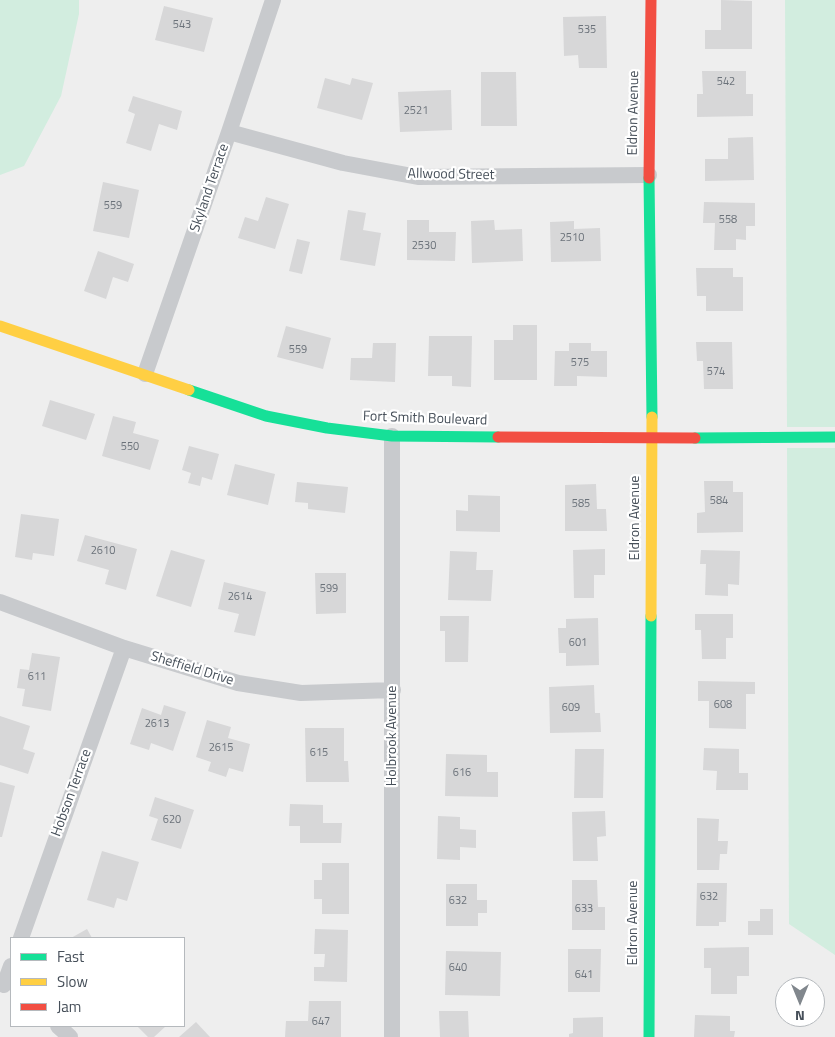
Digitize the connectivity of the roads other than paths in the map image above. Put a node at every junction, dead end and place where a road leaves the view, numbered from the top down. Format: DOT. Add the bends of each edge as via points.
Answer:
graph roads {
  1 [pos="273,0"];
  2 [pos="650,0"];
  3 [pos="229,132"];
  4 [pos="649,175"];
  5 [pos="0,326"];
  6 [pos="144,374"];
  7 [pos="392,436"];
  8 [pos="835,437"];
  9 [pos="652,438"];
  10 [pos="0,602"];
  11 [pos="124,648"];
  12 [pos="393,690"];
  13 [pos="21,937"];
  14 [pos="10,969"];
  15 [pos="5,986"];
  16 [pos="59,1027"];
  17 [pos="70,1037"];
  18 [pos="392,1037"];
  19 [pos="649,1037"];
  1 -- 3 [label="street, Skyland Terrace"];
  2 -- 4 [label="street, Eldron Avenue"];
  3 -- 4 [label="street, Allwood Street" via="343,163 418,177"];
  3 -- 6 [label="street, Skyland Terrace"];
  4 -- 9 [label="street, Eldron Avenue"];
  5 -- 6 [label="street, Fort Smith Boulevard"];
  6 -- 7 [label="street, Fort Smith Boulevard" via="266,416"];
  7 -- 9 [label="street, Fort Smith Boulevard"];
  7 -- 12 [label="street, Holbrook Avenue"];
  8 -- 9 [label="street, Fort Smith Boulevard"];
  9 -- 19 [label="street, Eldron Avenue"];
  10 -- 11 [label="street, Sheffield Drive"];
  11 -- 12 [label="street, Sheffield Drive" via="238,683 301,693"];
  11 -- 13 [label="street, Hobson Terrace"];
  12 -- 18 [label="street, Holbrook Avenue"];
  14 -- 15 [label="street"];
  16 -- 17 [label="street"];
}
